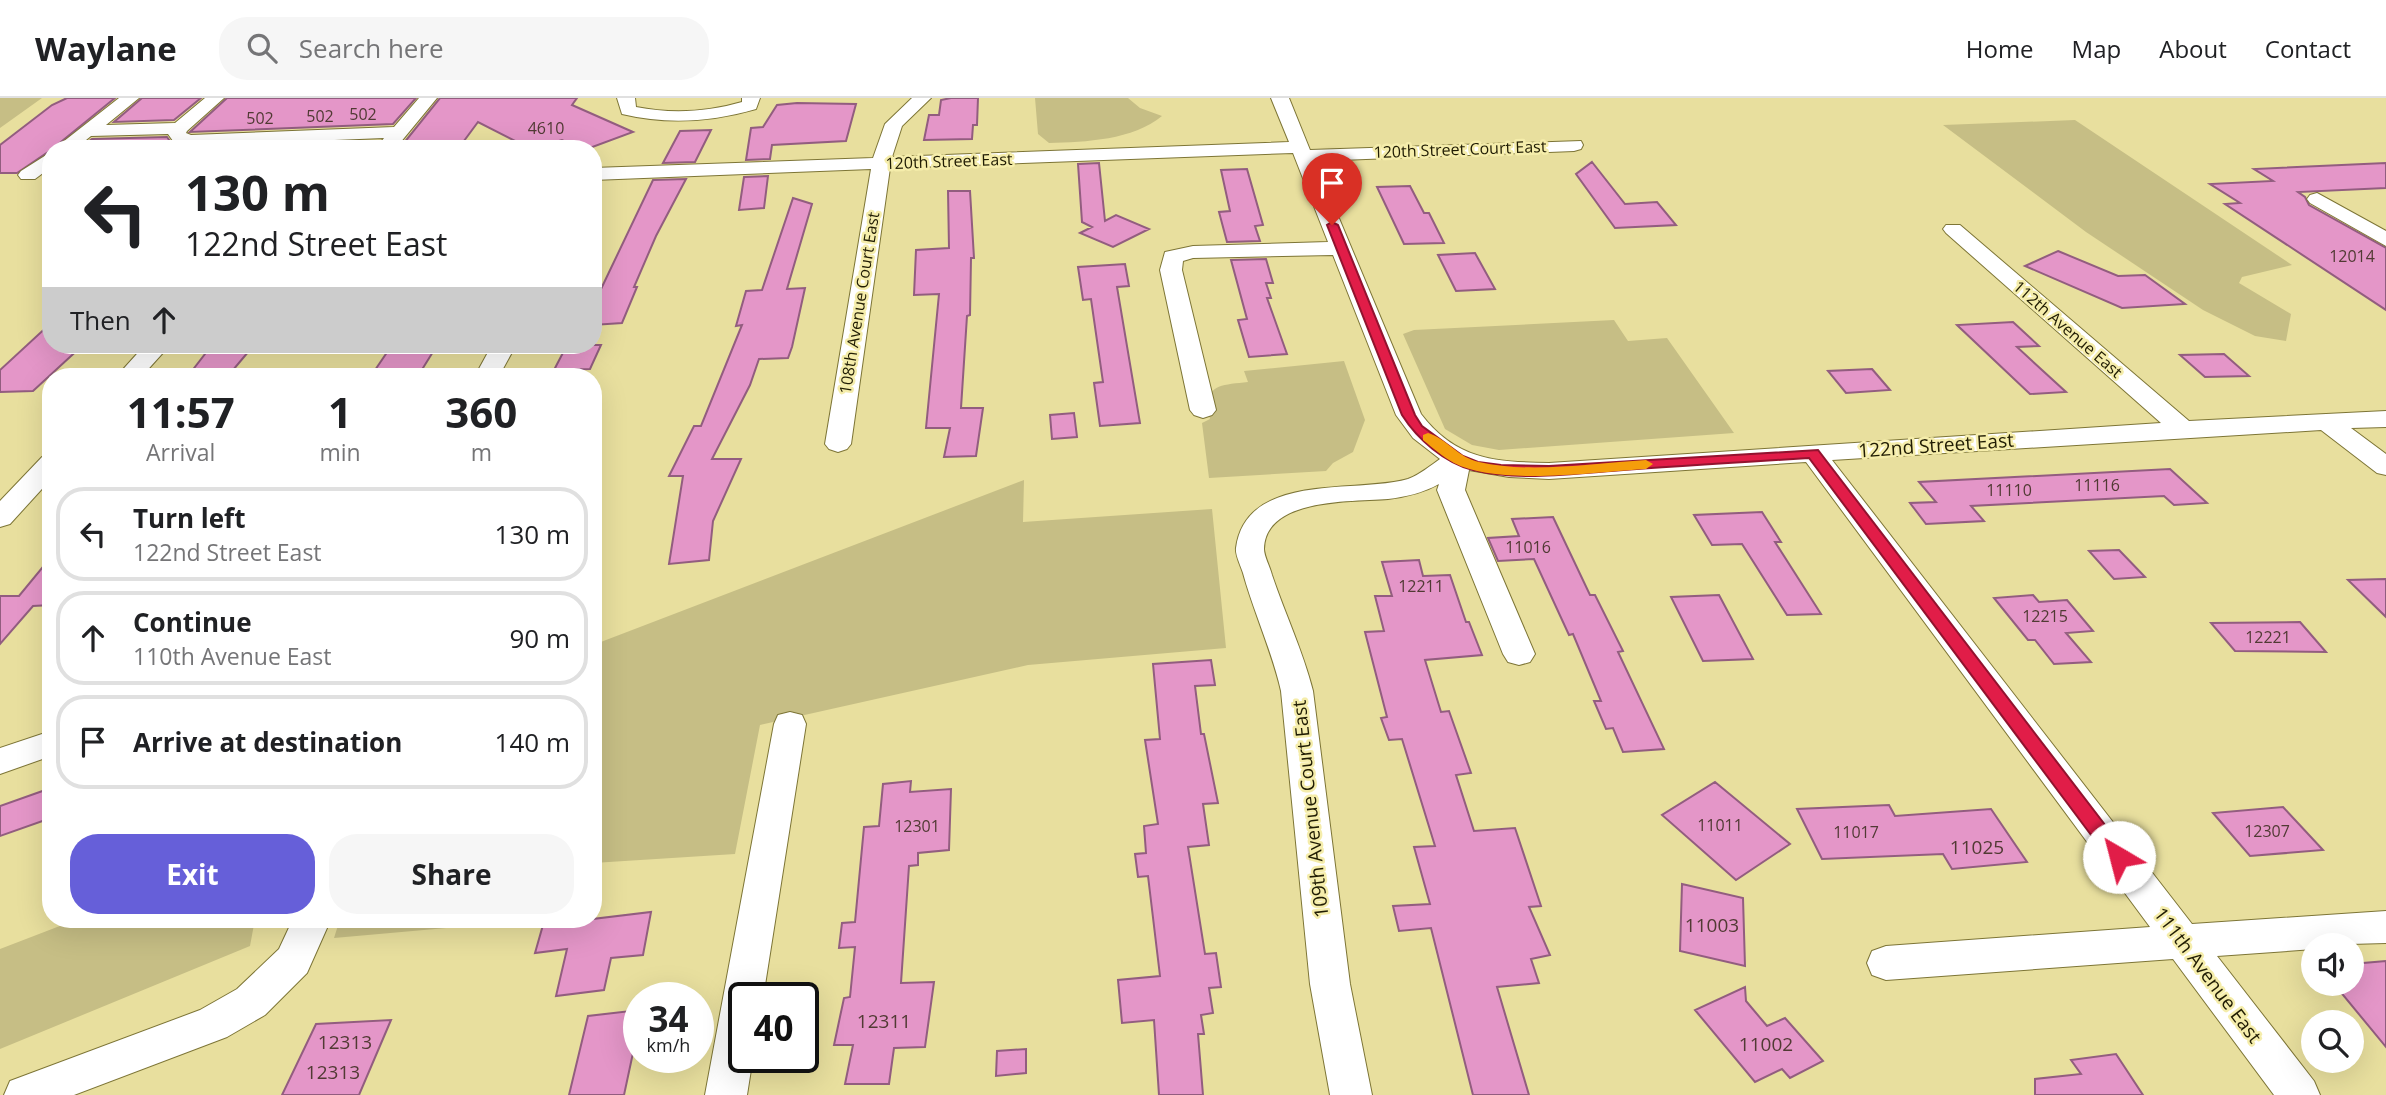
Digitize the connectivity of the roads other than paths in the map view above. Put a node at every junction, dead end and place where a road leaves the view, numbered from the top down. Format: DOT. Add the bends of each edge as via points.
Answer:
graph roads {
  1 [pos="130,98"];
  2 [pos="215,98"];
  3 [pos="428,98"];
  4 [pos="751,98"];
  5 [pos="922,98"];
  6 [pos="1280,98"];
  7 [pos="627,104"];
  8 [pos="180,128"];
  9 [pos="87,131"];
  10 [pos="399,132"];
  11 [pos="75,140"];
  12 [pos="186,140"];
  13 [pos="212,140"];
  14 [pos="392,140"];
  15 [pos="1574,145"];
  16 [pos="1302,152"];
  17 [pos="881,163"];
  18 [pos="42,165"];
  19 [pos="28,175"];
  20 [pos="602,177"];
  21 [pos="2317,199"];
  22 [pos="1952,229"];
  23 [pos="2386,240"];
  24 [pos="1342,248"];
  25 [pos="150,354"];
  26 [pos="136,368"];
  27 [pos="1203,410"];
  28 [pos="2386,419"];
  29 [pos="2327,422"];
  30 [pos="2183,429"];
  31 [pos="838,443"];
  32 [pos="1813,453"];
  33 [pos="1458,459"];
  34 [pos="2386,467"];
  35 [pos="42,473"];
  36 [pos="0,518"];
  37 [pos="1519,654"];
  38 [pos="790,724"];
  39 [pos="42,746"];
  40 [pos="0,761"];
  41 [pos="2386,927"];
  42 [pos="308,928"];
  43 [pos="2182,941"];
  44 [pos="1886,963"];
  45 [pos="25,1095"];
  46 [pos="726,1095"];
  47 [pos="1351,1095"];
  48 [pos="2299,1095"];
  1 -- 9 [label="street"];
  2 -- 8 [label="street"];
  3 -- 10 [label="street"];
  4 -- 7 [label="street" via="750,105 720,113 643,114"];
  5 -- 17 [label="street, 108th Avenue Court East" via="894,124"];
  6 -- 16 [label="street"];
  8 -- 9 [label="street"];
  8 -- 12 [label="street" via="179,137"];
  9 -- 11 [label="street"];
  10 -- 13 [label="street"];
  10 -- 14 [label="street"];
  15 -- 16 [label="street, 120th Street Court East"];
  16 -- 17 [label="street, 120th Street East"];
  16 -- 24 [label="street"];
  17 -- 20 [label="street, 120th Street East"];
  17 -- 31 [label="street, 108th Avenue Court East"];
  18 -- 19 [label="street"];
  21 -- 23 [label="street"];
  22 -- 30 [label="street, 112th Avenue East"];
  24 -- 27 [label="street" via="1193,252 1173,257 1171,270"];
  24 -- 33 [label="street" via="1409,415 1417,429"];
  25 -- 26 [label="street"];
  28 -- 29 [label="street, 122nd Street East"];
  29 -- 30 [label="street, 122nd Street East"];
  29 -- 34 [label="street"];
  30 -- 32 [label="street, 122nd Street East"];
  32 -- 33 [label="street, 122nd Street East" via="1549,471 1501,470"];
  32 -- 43 [label="street, 111th Avenue East"];
  33 -- 37 [label="street" via="1451,490"];
  33 -- 47 [label="street, 109th Avenue Court East" via="1415,486 1294,501 1271,513 1256,529 1250,549 1297,691 1330,984"];
  35 -- 36 [label="street"];
  38 -- 46 [label="street"];
  39 -- 40 [label="street"];
  41 -- 43 [label="street"];
  42 -- 45 [label="street" via="293,961 251,1002 213,1024"];
  43 -- 44 [label="street"];
  43 -- 48 [label="street, 111th Avenue East"];
}
